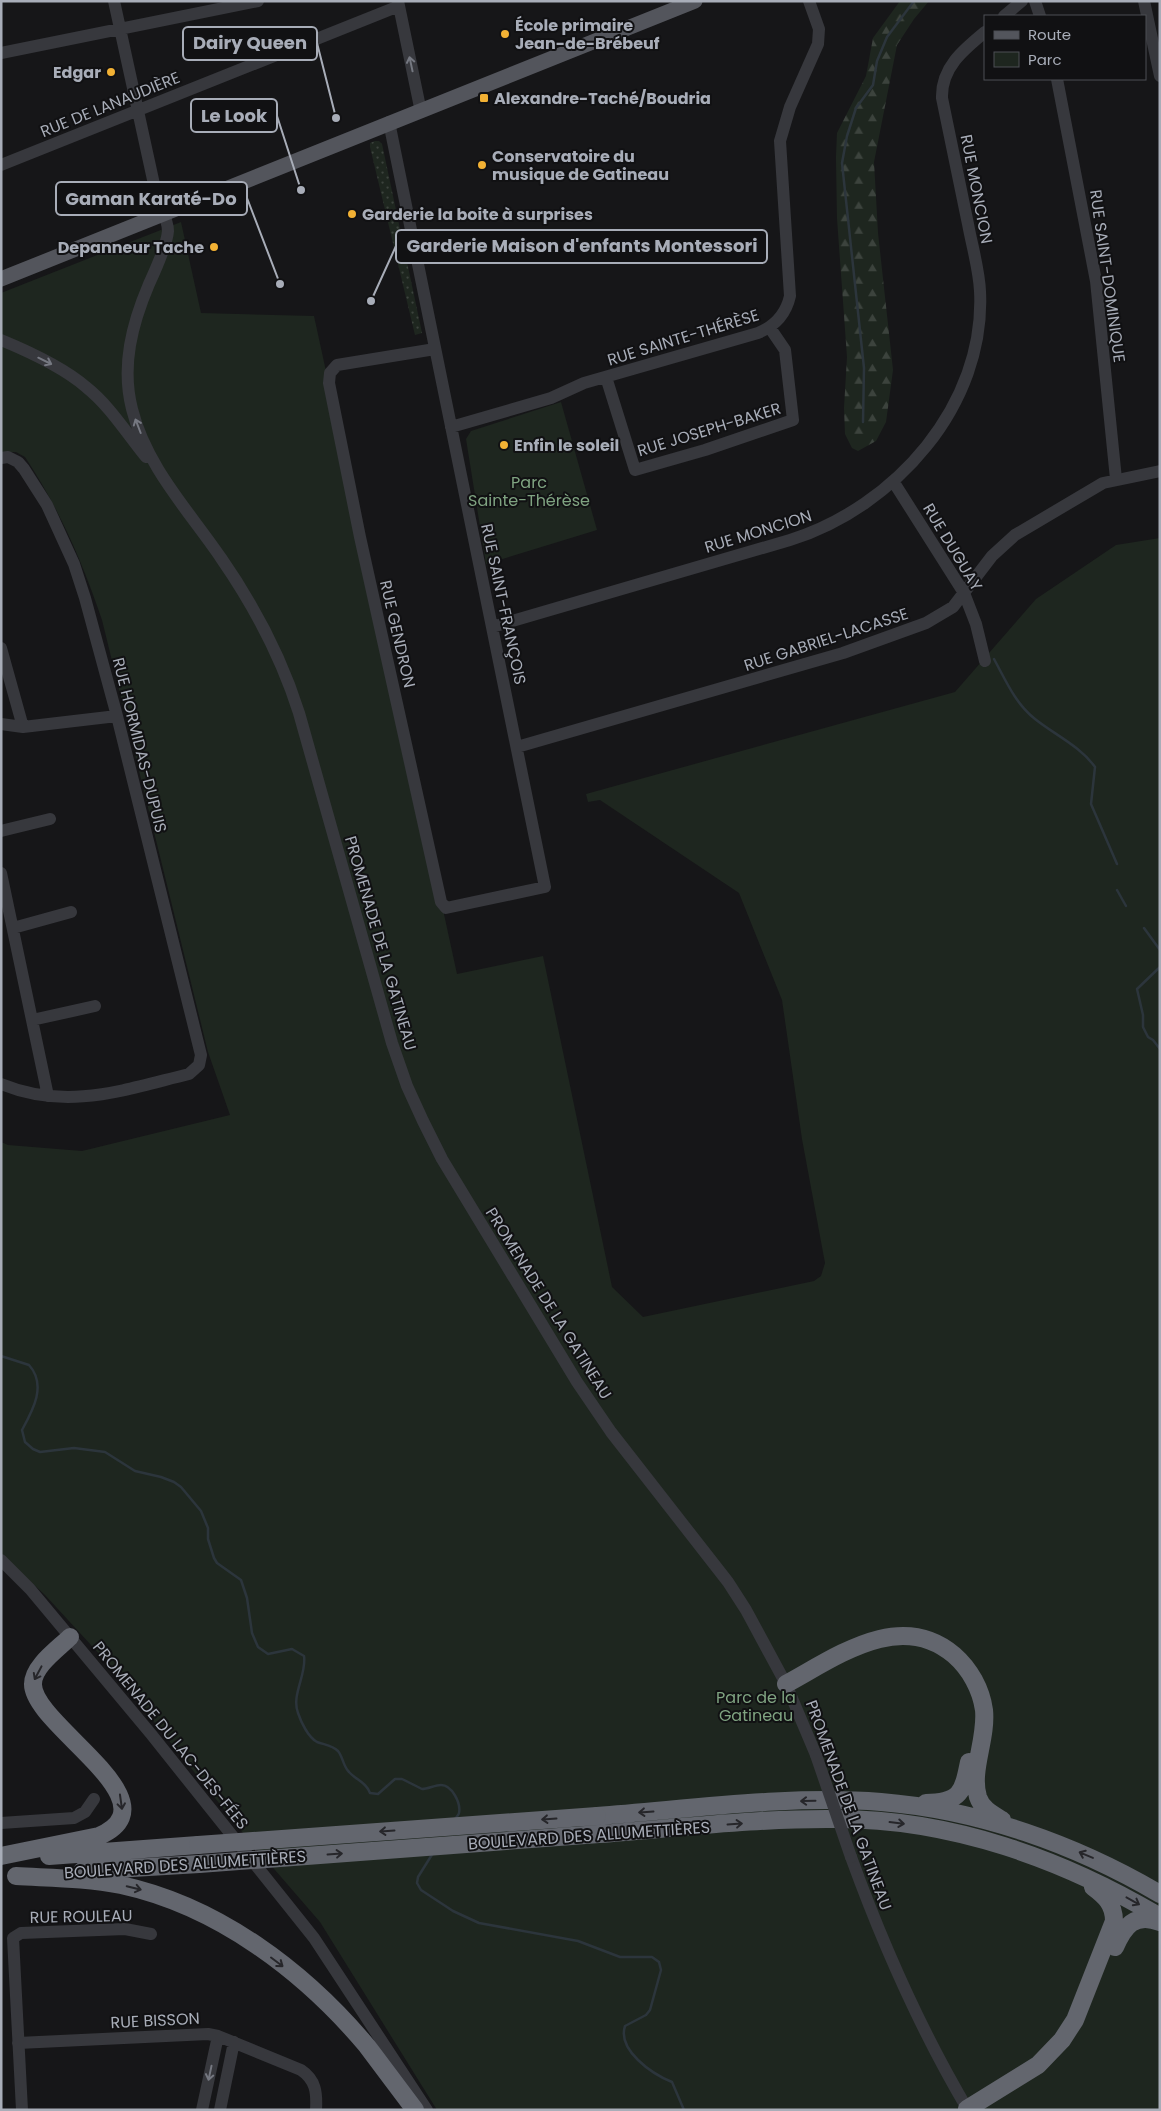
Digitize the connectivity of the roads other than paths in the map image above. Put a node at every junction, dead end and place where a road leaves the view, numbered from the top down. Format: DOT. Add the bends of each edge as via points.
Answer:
graph roads {
  1 [pos="114,1"];
  2 [pos="258,1"];
  3 [pos="695,1"];
  4 [pos="809,1"];
  5 [pos="1022,1"];
  6 [pos="1035,1"];
  7 [pos="1144,1"];
  8 [pos="398,4"];
  9 [pos="1005,15"];
  10 [pos="1040,15"];
  11 [pos="120,29"];
  12 [pos="984,33"];
  13 [pos="1,52"];
  14 [pos="1160,76"];
  15 [pos="1057,80"];
  16 [pos="138,110"];
  17 [pos="421,112"];
  18 [pos="389,122"];
  19 [pos="1,165"];
  20 [pos="163,215"];
  21 [pos="1,278"];
  22 [pos="770,328"];
  23 [pos="1,329"];
  24 [pos="1,340"];
  25 [pos="434,349"];
  26 [pos="27,353"];
  27 [pos="606,377"];
  28 [pos="451,427"];
  29 [pos="1,458"];
  30 [pos="1160,471"];
  31 [pos="1116,479"];
  32 [pos="893,481"];
  33 [pos="168,484"];
  34 [pos="964,593"];
  35 [pos="492,627"];
  36 [pos="1,648"];
  37 [pos="985,661"];
  38 [pos="116,716"];
  39 [pos="1,724"];
  40 [pos="23,727"];
  41 [pos="517,748"];
  42 [pos="50,819"];
  43 [pos="1,831"];
  44 [pos="1,873"];
  45 [pos="545,887"];
  46 [pos="71,912"];
  47 [pos="13,928"];
  48 [pos="95,1006"];
  49 [pos="32,1020"];
  50 [pos="1,1084"];
  51 [pos="48,1096"];
  52 [pos="1,1560"];
  53 [pos="70,1638"];
  54 [pos="788,1688"];
  55 [pos="94,1799"];
  56 [pos="898,1804"];
  57 [pos="1,1823"];
  58 [pos="1025,1832"];
  59 [pos="1,1856"];
  60 [pos="1,1860"];
  61 [pos="1073,1871"];
  62 [pos="9,1876"];
  63 [pos="1160,1894"];
  64 [pos="1160,1917"];
  65 [pos="1160,1922"];
  66 [pos="151,1934"];
  67 [pos="218,2036"];
  68 [pos="234,2042"];
  69 [pos="18,2043"];
  70 [pos="968,2109"];
  71 [pos="22,2110"];
  72 [pos="202,2110"];
  73 [pos="220,2110"];
  74 [pos="316,2110"];
  75 [pos="415,2110"];
  76 [pos="426,2110"];
  77 [pos="986,2110"];
  1 -- 11 [label="street, PROMENADE DE LA GATINEAU"];
  2 -- 11 [label="street"];
  3 -- 17 [label="main road"];
  4 -- 22 [label="street, RUE SAINTE-THÉRÈSE" via="819,29 818,44 788,112 780,140 790,296 780,318"];
  5 -- 9 [label="street"];
  6 -- 10 [label="street"];
  7 -- 14 [label="street"];
  8 -- 16 [label="street, RUE DE LANAUDIÈRE"];
  17 -- 8 [label="street, one-way"];
  11 -- 13 [label="street"];
  11 -- 16 [label="street, PROMENADE DE LA GATINEAU"];
  12 -- 32 [label="street, RUE MONCION" via="958,56 942,88 980,290 977,341 968,378 954,404 926,445"];
  15 -- 31 [label="street, RUE SAINT-DOMINIQUE" via="1096,281"];
  16 -- 19 [label="street, RUE DE LANAUDIÈRE"];
  16 -- 20 [label="street, PROMENADE DE LA GATINEAU"];
  17 -- 18 [label="main road"];
  18 -- 20 [label="main road"];
  18 -- 25 [label="street, RUE SAINT-FRANÇOIS"];
  20 -- 21 [label="main road"];
  33 -- 20 [label="street, PROMENADE DE LA GATINEAU, one-way" via="137,425 128,381 128,354 134,324 168,230"];
  22 -- 27 [label="street, RUE SAINTE-THÉRÈSE"];
  22 -- 27 [label="street, RUE JOSEPH-BAKER" via="785,350 793,420 705,450 635,470"];
  23 -- 26 [label="street, PROMENADE DE LA GATINEAU"];
  24 -- 26 [label="street, PROMENADE DE LA GATINEAU"];
  25 -- 28 [label="street, RUE SAINT-FRANÇOIS"];
  25 -- 45 [label="street, RUE GENDRON" via="337,365 330,373 329,384 358,528 441,902 446,908"];
  26 -- 33 [label="street, PROMENADE DE LA GATINEAU, one-way" via="74,378 95,395"];
  27 -- 28 [label="street, RUE SAINTE-THÉRÈSE" via="551,398"];
  28 -- 35 [label="street, RUE SAINT-FRANÇOIS"];
  29 -- 38 [label="street, RUE HORMIDAS-DUPUIS" via="18,462 24,468 66,544 85,598"];
  30 -- 31 [label="street, RUE GABRIEL-LACASSE"];
  31 -- 34 [label="street, RUE GABRIEL-LACASSE" via="1103,483 1015,535 992,556"];
  32 -- 34 [label="street, RUE DUGUAY"];
  32 -- 35 [label="street, RUE MONCION" via="854,510 805,536"];
  33 -- 54 [label="street, PROMENADE DE LA GATINEAU" via="245,593 280,659 300,713 397,1061 436,1146 577,1382 619,1443 728,1582 761,1635"];
  34 -- 37 [label="street, RUE DUGUAY"];
  34 -- 41 [label="street, RUE GABRIEL-LACASSE" via="947,613 874,643"];
  35 -- 41 [label="street, RUE SAINT-FRANÇOIS"];
  36 -- 40 [label="street"];
  38 -- 40 [label="street"];
  38 -- 51 [label="street, RUE HORMIDAS-DUPUIS" via="201,1055 199,1065 188,1074 98,1096"];
  39 -- 40 [label="street"];
  41 -- 45 [label="street, RUE SAINT-FRANÇOIS"];
  42 -- 43 [label="street"];
  44 -- 47 [label="street"];
  46 -- 47 [label="street"];
  47 -- 49 [label="street"];
  48 -- 49 [label="street"];
  49 -- 51 [label="street"];
  50 -- 51 [label="street" via="28,1094"];
  52 -- 53 [label="street, PROMENADE DU LAC-DES-FÉES" via="30,1589"];
  53 -- 59 [label="highway, one-way" via="35,1676 35,1695 116,1787 122,1805 120,1818 113,1828 99,1836"];
  53 -- 76 [label="street, PROMENADE DU LAC-DES-FÉES" via="314,1938"];
  54 -- 56 [label="highway" via="860,1654 888,1646 924,1649 952,1666 968,1689 975,1714 963,1788 947,1800"];
  54 -- 58 [label="highway" via="873,1639 906,1636 940,1645 968,1669 980,1694 985,1720 976,1782 980,1802 990,1813"];
  54 -- 70 [label="street, PROMENADE DE LA GATINEAU, bridge" via="816,1755 880,1935 904,1990"];
  55 -- 57 [label="street" via="85,1812 74,1818"];
  56 -- 58 [label="highway, BOULEVARD DES ALLUMETTIÈRES" via="960,1814"];
  56 -- 60 [label="highway, BOULEVARD DES ALLUMETTIÈRES, one-way, bridge" via="802,1800"];
  63 -- 58 [label="highway, BOULEVARD DES ALLUMETTIÈRES, one-way" via="1110,1866"];
  62 -- 61 [label="highway, BOULEVARD DES ALLUMETTIÈRES, one-way, bridge" via="789,1820 859,1819 965,1836"];
  61 -- 64 [label="highway, BOULEVARD DES ALLUMETTIÈRES, one-way"];
  61 -- 70 [label="highway" via="1108,1900 1114,1914 1075,2020 1042,2062"];
  62 -- 75 [label="highway, one-way" via="78,1879 120,1885 159,1895 209,1915 261,1949 314,1992 366,2046"];
  65 -- 77 [label="highway" via="1146,1919 1126,1926 1080,2032 1071,2045 1050,2069"];
  66 -- 69 [label="street, RUE ROULEAU" via="125,1929 21,1933 13,1938"];
  67 -- 68 [label="street, RUE BISSON"];
  67 -- 69 [label="street, RUE BISSON"];
  67 -- 72 [label="street, one-way"];
  68 -- 73 [label="street"];
  68 -- 74 [label="street, RUE BISSON" via="308,2074 315,2087"];
  69 -- 71 [label="street"];
}
